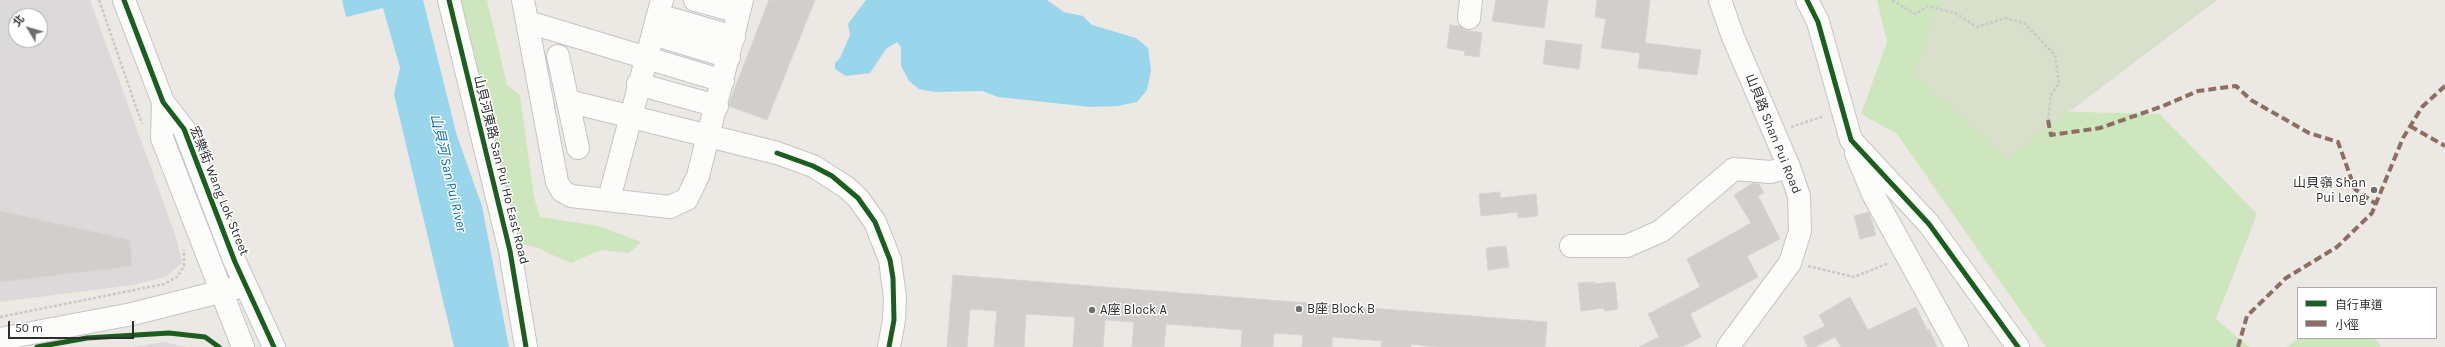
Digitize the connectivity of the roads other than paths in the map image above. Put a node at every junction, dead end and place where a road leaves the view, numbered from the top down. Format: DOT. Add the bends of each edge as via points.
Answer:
graph roads {
  1 [pos="124,0"];
  2 [pos="449,0"];
  3 [pos="523,0"];
  4 [pos="695,0"];
  5 [pos="1720,0"];
  6 [pos="1807,0"];
  7 [pos="741,6"];
  8 [pos="661,19"];
  9 [pos="528,22"];
  10 [pos="731,47"];
  11 [pos="558,56"];
  12 [pos="646,58"];
  13 [pos="723,81"];
  14 [pos="638,84"];
  15 [pos="568,101"];
  16 [pos="162,102"];
  17 [pos="717,106"];
  18 [pos="630,118"];
  19 [pos="708,137"];
  20 [pos="1851,140"];
  21 [pos="578,148"];
  22 [pos="1789,167"];
  23 [pos="609,199"];
  24 [pos="1571,246"];
  25 [pos="246,285"];
  26 [pos="221,291"];
  27 [pos="0,339"];
  28 [pos="243,347"];
  29 [pos="274,347"];
  30 [pos="526,347"];
  31 [pos="889,347"];
  32 [pos="1728,347"];
  33 [pos="1957,347"];
  34 [pos="2018,347"];
  1 -- 16 [label="street, 宏樂街 Wang Lok Street"];
  2 -- 30 [label="street, 山貝河東路 San Pui Ho East Road" via="510,251"];
  3 -- 9 [label="street"];
  4 -- 7 [label="street"];
  5 -- 22 [label="street, 山貝路 Shan Pui Road" via="1733,37"];
  6 -- 20 [label="street" via="1818,22"];
  7 -- 10 [label="street"];
  8 -- 10 [label="street"];
  8 -- 12 [label="street"];
  9 -- 12 [label="street"];
  9 -- 23 [label="street" via="557,182 562,191 571,196"];
  10 -- 13 [label="street"];
  11 -- 15 [label="street"];
  12 -- 13 [label="street"];
  12 -- 14 [label="street"];
  13 -- 17 [label="street"];
  14 -- 17 [label="street"];
  14 -- 18 [label="street"];
  15 -- 18 [label="street"];
  15 -- 21 [label="street"];
  16 -- 25 [label="street, 宏樂街 Wang Lok Street" via="184,129"];
  16 -- 26 [label="street, 宏樂街 Wang Lok Street" via="162,138"];
  17 -- 19 [label="street"];
  18 -- 19 [label="street"];
  18 -- 23 [label="street"];
  19 -- 23 [label="street" via="693,190 687,199 670,207"];
  19 -- 31 [label="street" via="777,153 813,166 832,176 858,198 876,222 890,260 894,320"];
  20 -- 33 [label="street" via="1873,194"];
  20 -- 34 [label="street" via="1929,224"];
  22 -- 24 [label="street" via="1771,172 1734,169 1660,231 1627,246"];
  22 -- 32 [label="street, 山貝路 Shan Pui Road" via="1799,196 1800,231 1790,263"];
  25 -- 26 [label="street"];
  25 -- 29 [label="street, 宏樂街 Wang Lok Street"];
  26 -- 27 [label="street" via="132,314"];
  26 -- 28 [label="street, 宏樂街 Wang Lok Street"];
}
